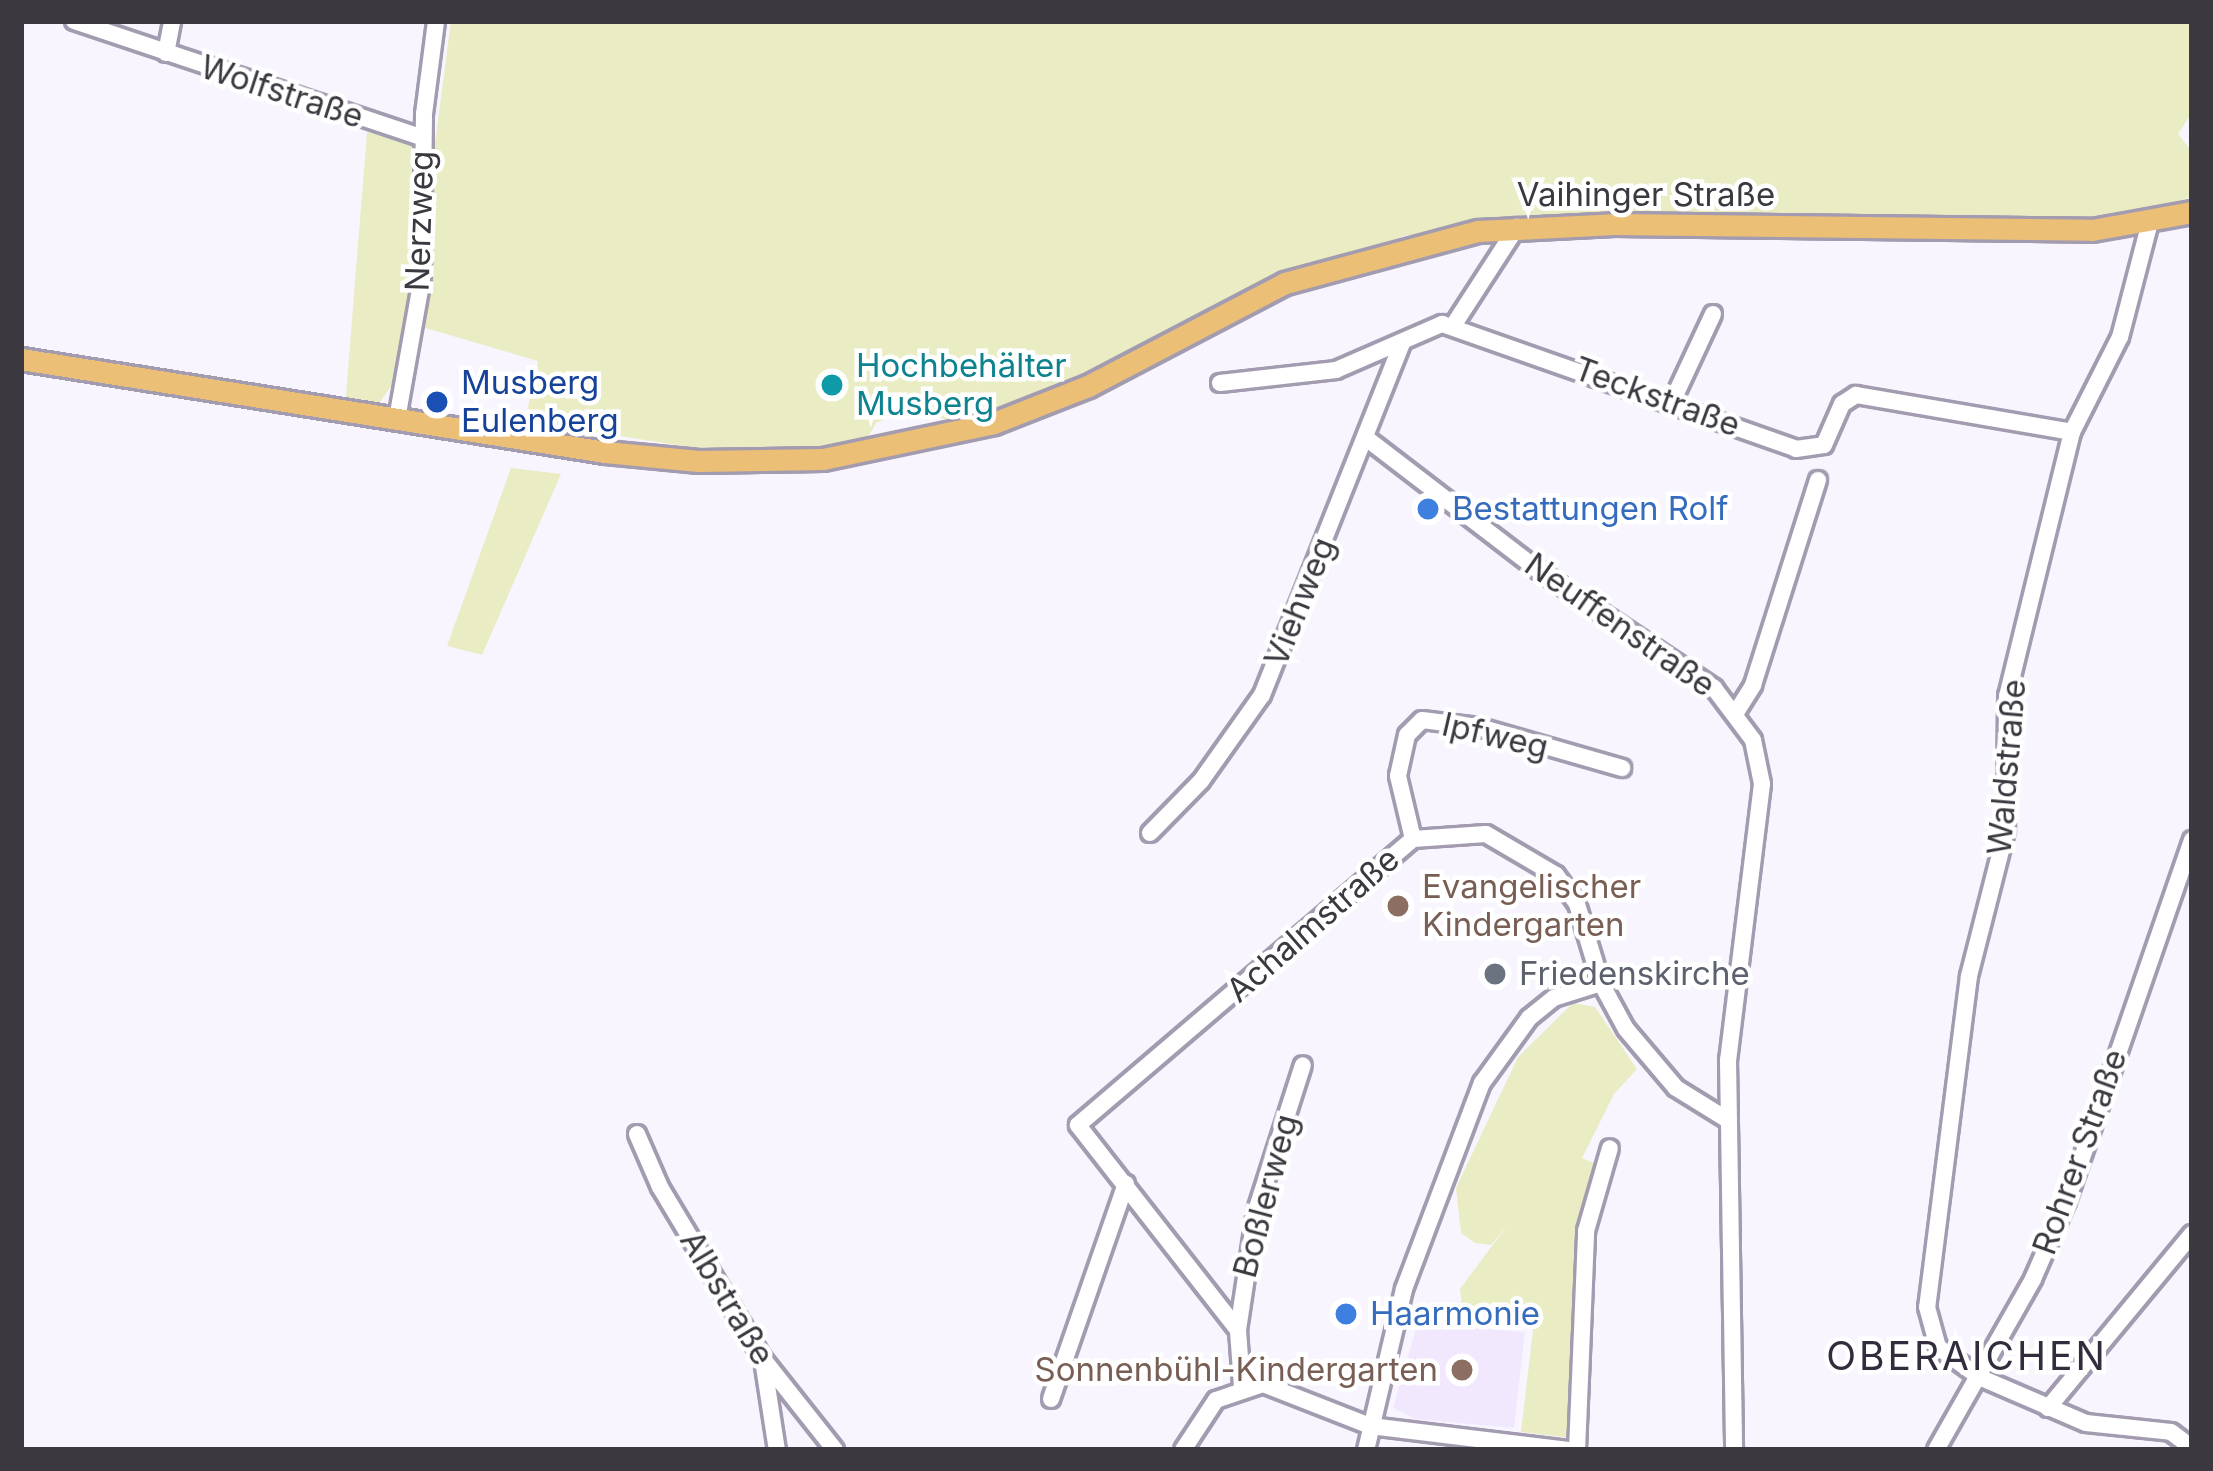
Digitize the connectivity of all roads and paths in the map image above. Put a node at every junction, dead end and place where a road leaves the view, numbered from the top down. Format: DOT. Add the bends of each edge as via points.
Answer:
graph roads {
  1 [pos="74,21"];
  2 [pos="172,21"];
  3 [pos="436,21"];
  4 [pos="166,53"];
  5 [pos="423,138"];
  6 [pos="2192,212"];
  7 [pos="2150,223"];
  8 [pos="1517,227"];
  9 [pos="1713,314"];
  10 [pos="1453,326"];
  11 [pos="1402,344"];
  12 [pos="21,359"];
  13 [pos="1220,383"];
  14 [pos="1672,402"];
  15 [pos="397,419"];
  16 [pos="2072,432"];
  17 [pos="1366,437"];
  18 [pos="1818,480"];
  19 [pos="1737,711"];
  20 [pos="1622,768"];
  21 [pos="1150,833"];
  22 [pos="1413,838"];
  23 [pos="2192,840"];
  24 [pos="1601,983"];
  25 [pos="1303,1065"];
  26 [pos="1726,1119"];
  27 [pos="638,1134"];
  28 [pos="1610,1148"];
  29 [pos="1126,1184"];
  30 [pos="2192,1234"];
  31 [pos="1238,1330"];
  32 [pos="763,1359"];
  33 [pos="1979,1377"];
  34 [pos="1242,1385"];
  35 [pos="1051,1399"];
  36 [pos="2048,1408"];
  37 [pos="1370,1426"];
  38 [pos="2192,1448"];
  39 [pos="777,1450"];
  40 [pos="835,1450"];
  41 [pos="1183,1450"];
  42 [pos="1366,1450"];
  43 [pos="1573,1450"];
  44 [pos="1734,1450"];
  45 [pos="1936,1450"];
  1 -- 4 [label="street, Wolfstraße"];
  2 -- 4 [label="street"];
  3 -- 5 [label="street, Nerzweg"];
  4 -- 5 [label="street, Wolfstraße"];
  5 -- 15 [label="street, Nerzweg" via="422,278"];
  6 -- 7 [label="main road, Vaihinger Straße"];
  7 -- 8 [label="main road, Vaihinger Straße" via="2070,230"];
  7 -- 16 [label="street, Waldstraße" via="2120,338"];
  8 -- 10 [label="street"];
  8 -- 15 [label="main road, Vaihinger Straße" via="1370,254 1285,284 994,423 823,459 675,459"];
  9 -- 14 [label="street"];
  10 -- 11 [label="street" via="1420,330"];
  10 -- 14 [label="street, Teckstraße"];
  11 -- 13 [label="street" via="1336,370"];
  11 -- 17 [label="street, Viehweg"];
  12 -- 15 [label="main road, Vaihinger Straße"];
  14 -- 16 [label="street, Teckstraße" via="1810,452 1824,445 1842,404 1856,394"];
  16 -- 33 [label="street, Waldstraße" via="2007,695 2006,830 1969,976 1928,1307 1938,1347"];
  17 -- 19 [label="street, Neuffenstraße"];
  17 -- 21 [label="street, Viehweg" via="1262,694 1201,781"];
  18 -- 19 [label="street" via="1753,685"];
  19 -- 26 [label="street, Neuffenstraße" via="1762,784"];
  20 -- 22 [label="street, Ipfweg" via="1479,727 1422,720 1407,735 1398,776"];
  22 -- 24 [label="street, Achalmstraße" via="1486,834 1534,856 1577,904"];
  22 -- 29 [label="street, Achalmstraße" via="1078,1125"];
  23 -- 33 [label="street, Rohrer Straße" via="2067,1201"];
  24 -- 26 [label="street, Achalmstraße" via="1651,1061 1701,1108"];
  24 -- 37 [label="street" via="1554,998 1496,1057 1441,1180"];
  25 -- 31 [label="street, Boßlerweg" via="1256,1211"];
  26 -- 44 [label="street, Neuffenstraße"];
  27 -- 32 [label="street, Albstraße" via="660,1187"];
  28 -- 43 [label="street" via="1586,1231"];
  29 -- 31 [label="street"];
  29 -- 35 [label="street"];
  30 -- 36 [label="street"];
  31 -- 34 [label="street, Boßlerweg"];
  32 -- 39 [label="street"];
  32 -- 40 [label="street, Albstraße"];
  33 -- 36 [label="street, Waldstraße"];
  33 -- 45 [label="street, Rohrer Straße"];
  34 -- 37 [label="street" via="1285,1388"];
  34 -- 41 [label="street" via="1216,1400"];
  36 -- 38 [label="street, Waldstraße" via="2104,1427 2170,1432"];
  37 -- 42 [label="street"];
  37 -- 43 [label="street"];
}
